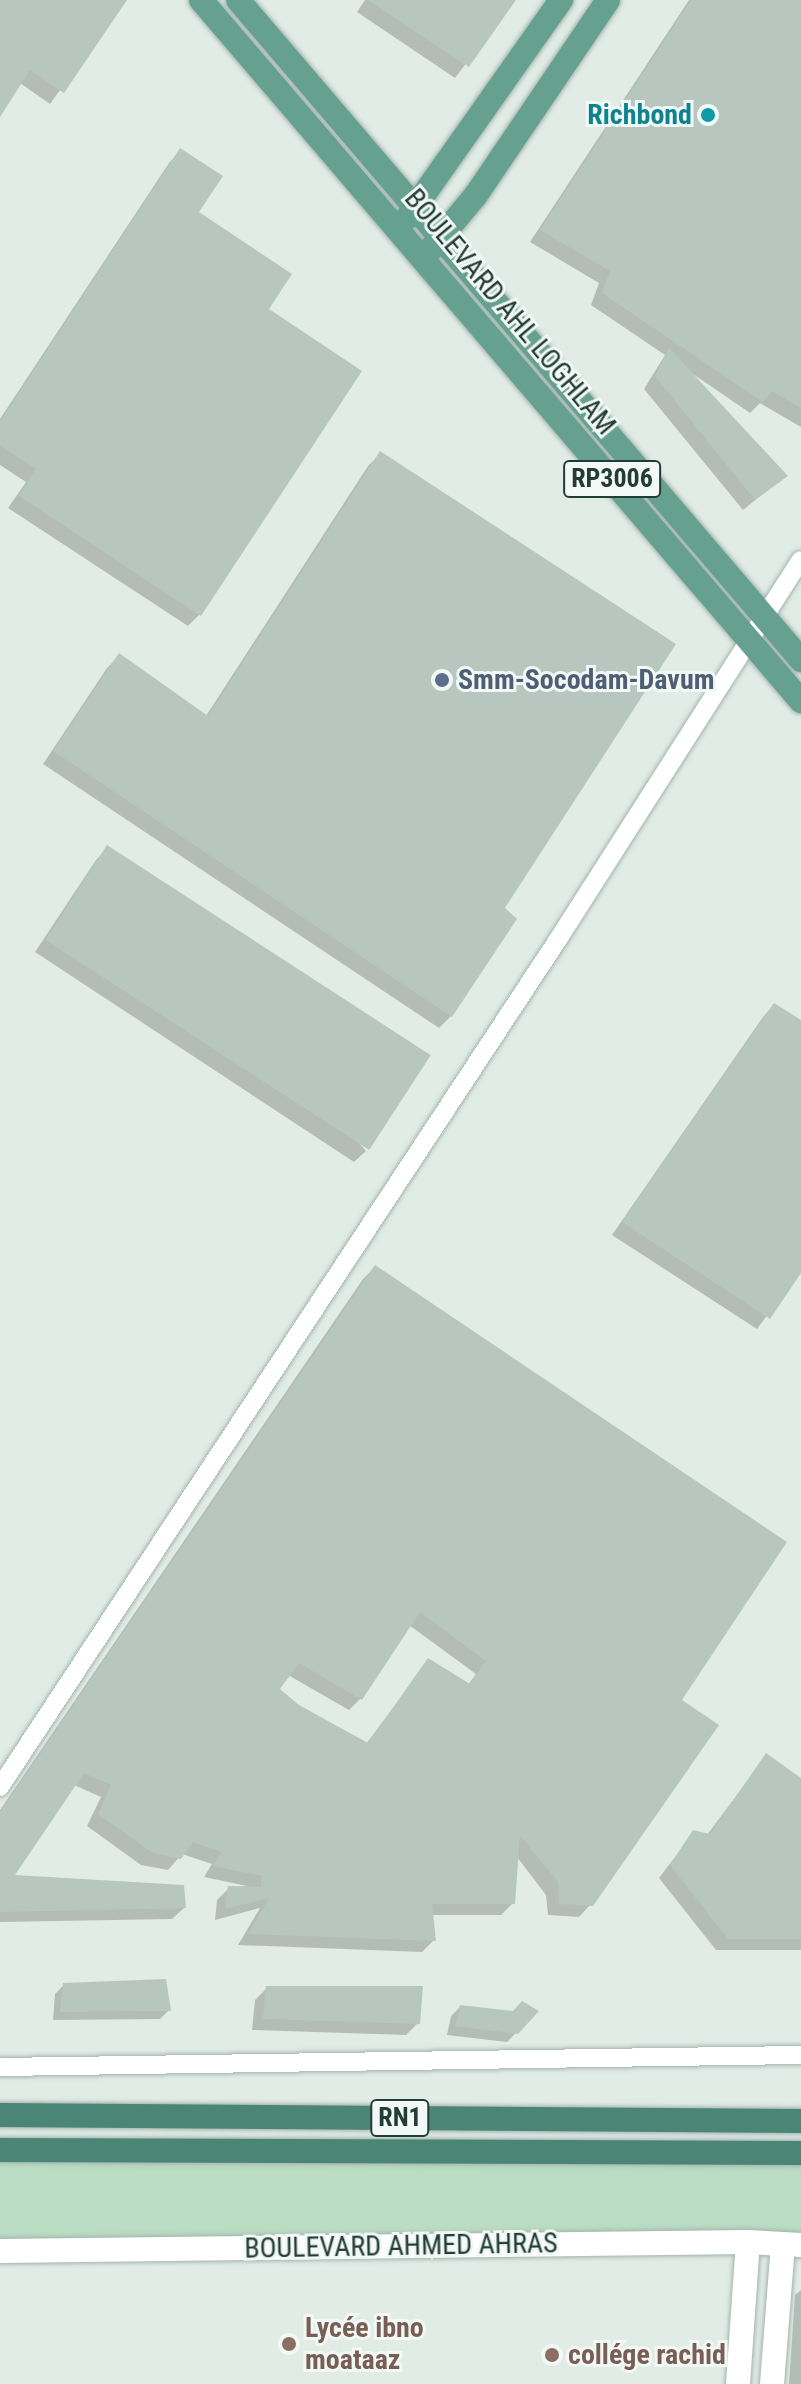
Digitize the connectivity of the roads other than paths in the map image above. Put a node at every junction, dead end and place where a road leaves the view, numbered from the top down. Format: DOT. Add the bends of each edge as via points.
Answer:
graph roads {
  1 [pos="201,0"];
  2 [pos="238,0"];
  3 [pos="561,0"];
  4 [pos="608,0"];
  5 [pos="281,50"];
  6 [pos="259,67"];
  7 [pos="417,206"];
  8 [pos="399,228"];
  9 [pos="442,237"];
  10 [pos="423,256"];
  11 [pos="801,560"];
  12 [pos="765,616"];
  13 [pos="749,640"];
  14 [pos="801,660"];
  15 [pos="801,701"];
  16 [pos="0,1787"];
  17 [pos="801,2055"];
  18 [pos="0,2067"];
  19 [pos="0,2115"];
  20 [pos="801,2121"];
  21 [pos="0,2150"];
  22 [pos="801,2153"];
  23 [pos="748,2242"];
  24 [pos="792,2244"];
  25 [pos="0,2251"];
  26 [pos="738,2384"];
  27 [pos="772,2384"];
  1 -- 6 [label="main road, BOULEVARD AHL LOGHLAM / RP3006"];
  2 -- 5 [label="main road, BOULEVARD AHL LOGHLAM / RP3006"];
  3 -- 7 [label="main road"];
  4 -- 9 [label="main road"];
  5 -- 6 [label="main road"];
  5 -- 7 [label="main road, BOULEVARD AHL LOGHLAM / RP3006"];
  6 -- 8 [label="main road, BOULEVARD AHL LOGHLAM / RP3006"];
  7 -- 8 [label="main road"];
  7 -- 9 [label="main road, BOULEVARD AHL LOGHLAM / RP3006"];
  8 -- 10 [label="main road, BOULEVARD AHL LOGHLAM / RP3006"];
  9 -- 10 [label="main road"];
  9 -- 12 [label="main road, BOULEVARD AHL LOGHLAM / RP3006"];
  10 -- 13 [label="main road, BOULEVARD AHL LOGHLAM / RP3006"];
  11 -- 12 [label="street"];
  12 -- 13 [label="street"];
  12 -- 14 [label="main road, BOULEVARD AHL LOGHLAM / RP3006"];
  13 -- 15 [label="main road, BOULEVARD AHL LOGHLAM / RP3006"];
  13 -- 16 [label="street"];
  17 -- 18 [label="street"];
  19 -- 20 [label="highway, RN1"];
  21 -- 22 [label="highway, RN1"];
  23 -- 24 [label="street, BOULEVARD AHMED AHRAS"];
  23 -- 25 [label="street, BOULEVARD AHMED AHRAS"];
  23 -- 26 [label="street"];
  24 -- 27 [label="street"];
}
